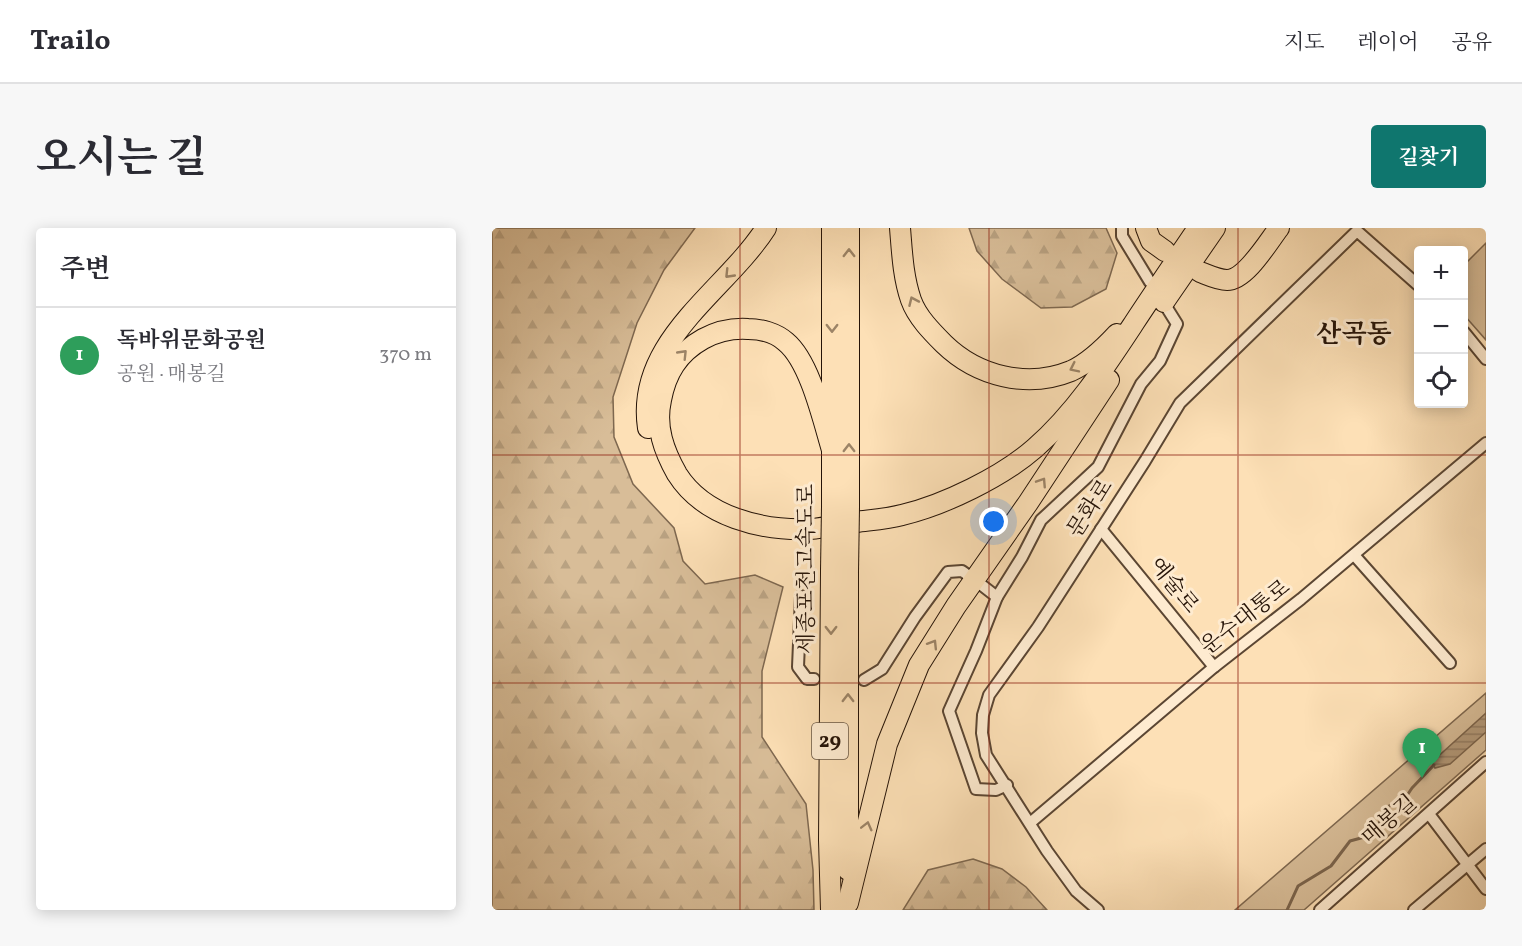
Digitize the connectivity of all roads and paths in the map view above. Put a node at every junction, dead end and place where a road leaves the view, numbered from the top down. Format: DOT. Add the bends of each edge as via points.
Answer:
graph roads {
  1 [pos="766,228"];
  2 [pos="832,228"];
  3 [pos="849,228"];
  4 [pos="900,228"];
  5 [pos="1122,228"];
  6 [pos="1146,228"];
  7 [pos="1198,228"];
  8 [pos="1215,228"];
  9 [pos="1279,228"];
  10 [pos="1165,251"];
  11 [pos="1200,272"];
  12 [pos="1414,281"];
  13 [pos="1149,292"];
  14 [pos="1167,308"];
  15 [pos="1468,337"];
  16 [pos="1486,359"];
  17 [pos="1111,378"];
  18 [pos="1486,443"];
  19 [pos="832,450"];
  20 [pos="840,507"];
  21 [pos="1101,529"];
  22 [pos="1354,555"];
  23 [pos="969,576"];
  24 [pos="979,584"];
  25 [pos="801,596"];
  26 [pos="997,597"];
  27 [pos="1450,663"];
  28 [pos="1214,667"];
  29 [pos="814,679"];
  30 [pos="864,680"];
  31 [pos="1486,762"];
  32 [pos="1006,785"];
  33 [pos="1429,814"];
  34 [pos="1030,823"];
  35 [pos="1486,849"];
  36 [pos="1467,865"];
  37 [pos="1486,889"];
  38 [pos="842,908"];
  39 [pos="1098,910"];
  40 [pos="1320,910"];
  41 [pos="1414,910"];
  1 -- 17 [label="highway, one-way" via="671,338 646,399 654,456 662,474 675,492 716,522 745,532 796,538 871,531 946,510 1014,474 1050,446"];
  2 -- 19 [label="highway, 세종포천고속도로 / 29, one-way"];
  20 -- 3 [label="highway, 세종포천고속도로 / 29, one-way"];
  13 -- 4 [label="highway, one-way" via="1104,346 1071,371 1042,379 1017,380 990,374 953,353 931,332 912,302"];
  5 -- 13 [label="street" via="1122,236"];
  6 -- 10 [label="highway" via="1151,241"];
  7 -- 13 [label="highway"];
  8 -- 17 [label="highway"];
  9 -- 11 [label="highway" via="1237,278 1227,280"];
  12 -- 21 [label="street, 문화로" via="1358,231 1180,403"];
  13 -- 19 [label="highway, one-way" via="1109,361 1067,416 1034,449 949,500 901,516 810,529 748,523 722,513 682,482 671,463 661,439 659,409 664,382 687,349 706,337 736,328 763,330 786,342 807,371"];
  14 -- 26 [label="street" via="1177,324 1160,361 1141,384 1098,467 1041,520"];
  15 -- 16 [label="street"];
  38 -- 17 [label="highway, one-way" via="887,744 919,665"];
  18 -- 22 [label="street, 운수대통로"];
  19 -- 20 [label="highway, 세종포천고속도로 / 29"];
  20 -- 38 [label="highway, 세종포천고속도로 / 29, bridge"];
  21 -- 28 [label="street, 예술로"];
  21 -- 32 [label="street, 문화로" via="989,695 982,733 986,755"];
  22 -- 27 [label="street"];
  22 -- 28 [label="street, 운수대통로"];
  23 -- 30 [label="street" via="962,571 948,572 882,669"];
  24 -- 26 [label="street"];
  25 -- 29 [label="street" via="798,667 807,679"];
  26 -- 32 [label="street" via="949,711 976,789 996,790"];
  28 -- 34 [label="street, 운수대통로"];
  31 -- 33 [label="street, 매봉길"];
  32 -- 34 [label="street, 문화로"];
  33 -- 36 [label="street"];
  33 -- 40 [label="street, 매봉길"];
  34 -- 39 [label="street, 문화로" via="1076,891"];
  35 -- 36 [label="street"];
  36 -- 37 [label="street"];
  36 -- 41 [label="street"];
}
